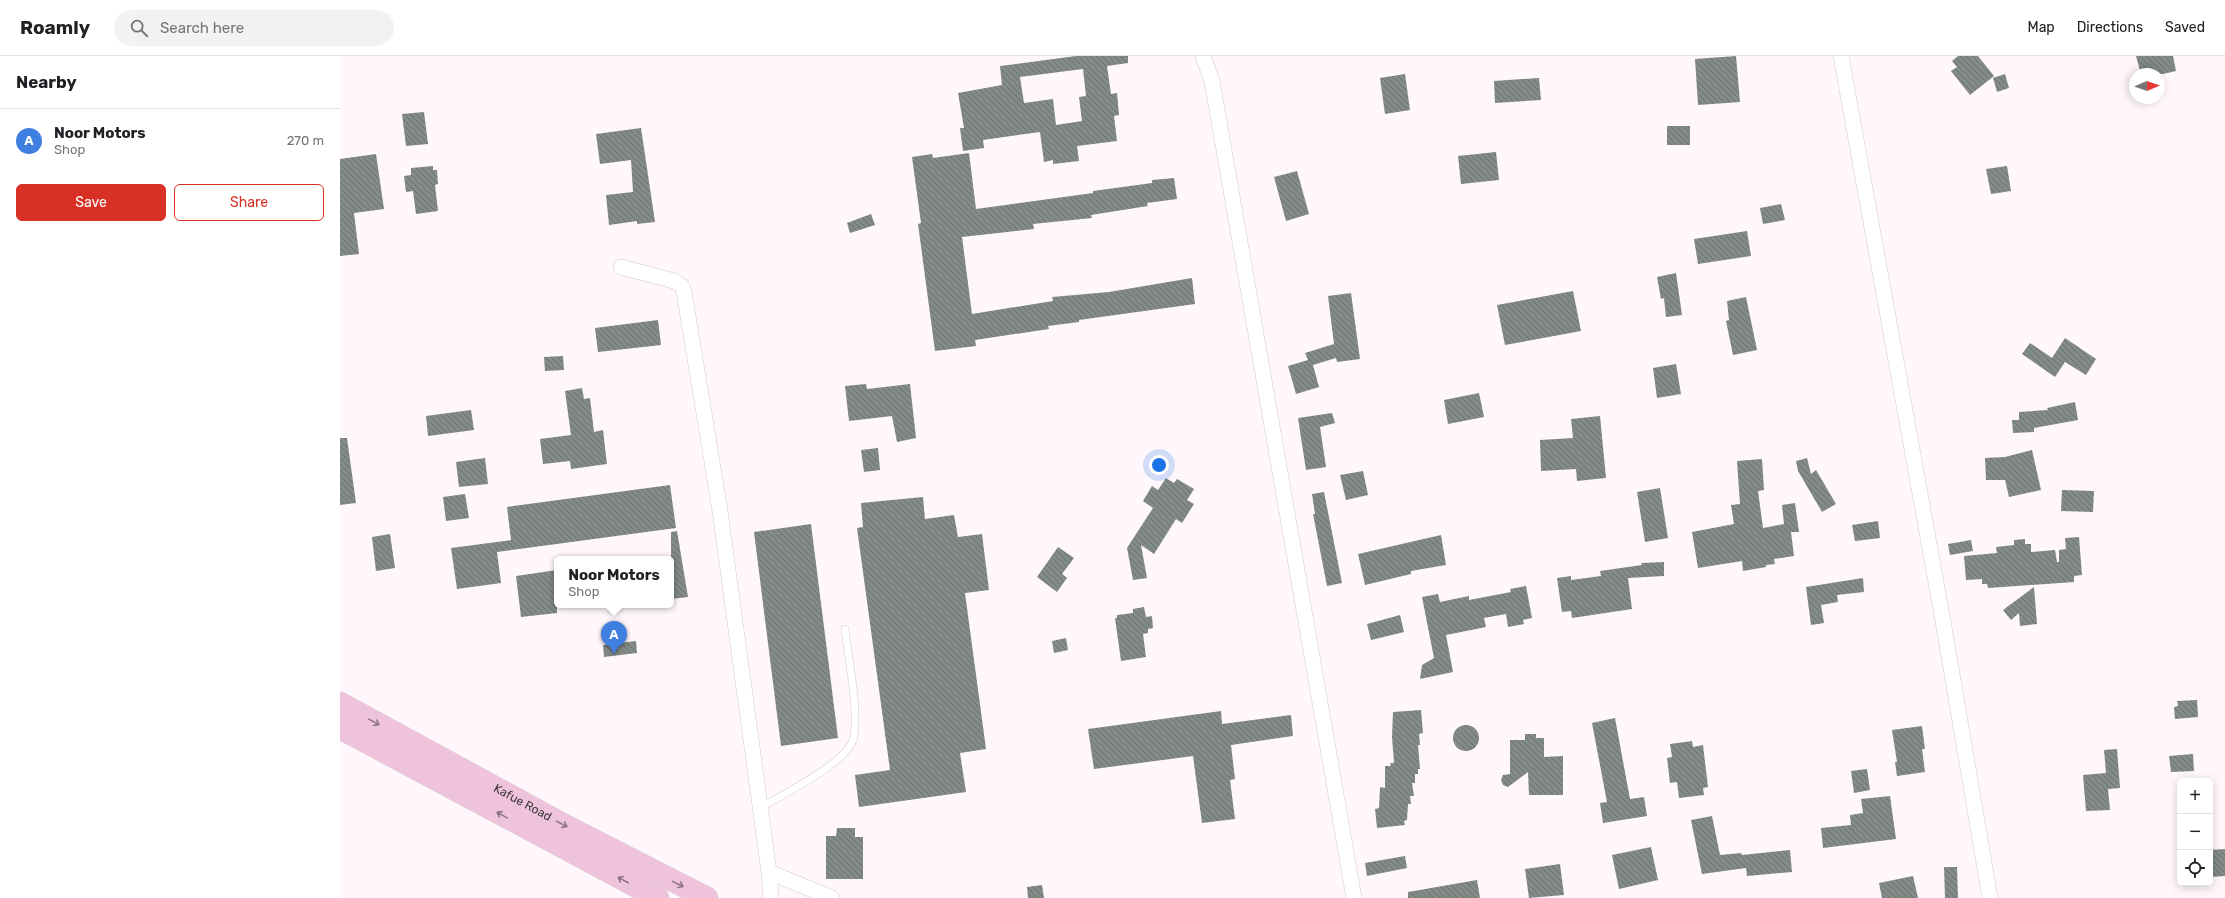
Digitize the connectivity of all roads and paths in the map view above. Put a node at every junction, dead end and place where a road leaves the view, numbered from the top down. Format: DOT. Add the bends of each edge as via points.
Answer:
graph roads {
  1 [pos="1203,56"];
  2 [pos="1841,56"];
  3 [pos="621,267"];
  4 [pos="845,629"];
  5 [pos="340,703"];
  6 [pos="340,728"];
  7 [pos="760,808"];
  8 [pos="769,872"];
  9 [pos="658,898"];
  10 [pos="707,898"];
  11 [pos="771,898"];
  12 [pos="832,898"];
  13 [pos="1354,898"];
  14 [pos="1990,898"];
  1 -- 13 [label="street" via="1212,81"];
  2 -- 14 [label="street"];
  3 -- 7 [label="street" via="674,281 682,286 684,292 718,504"];
  4 -- 7 [label="lane" via="855,720 853,740 843,755 826,769"];
  5 -- 10 [label="main road, Kafue Road, one-way" via="566,826"];
  9 -- 6 [label="main road, Kafue Road, one-way"];
  7 -- 8 [label="street"];
  8 -- 11 [label="street"];
  8 -- 12 [label="street"];
}
